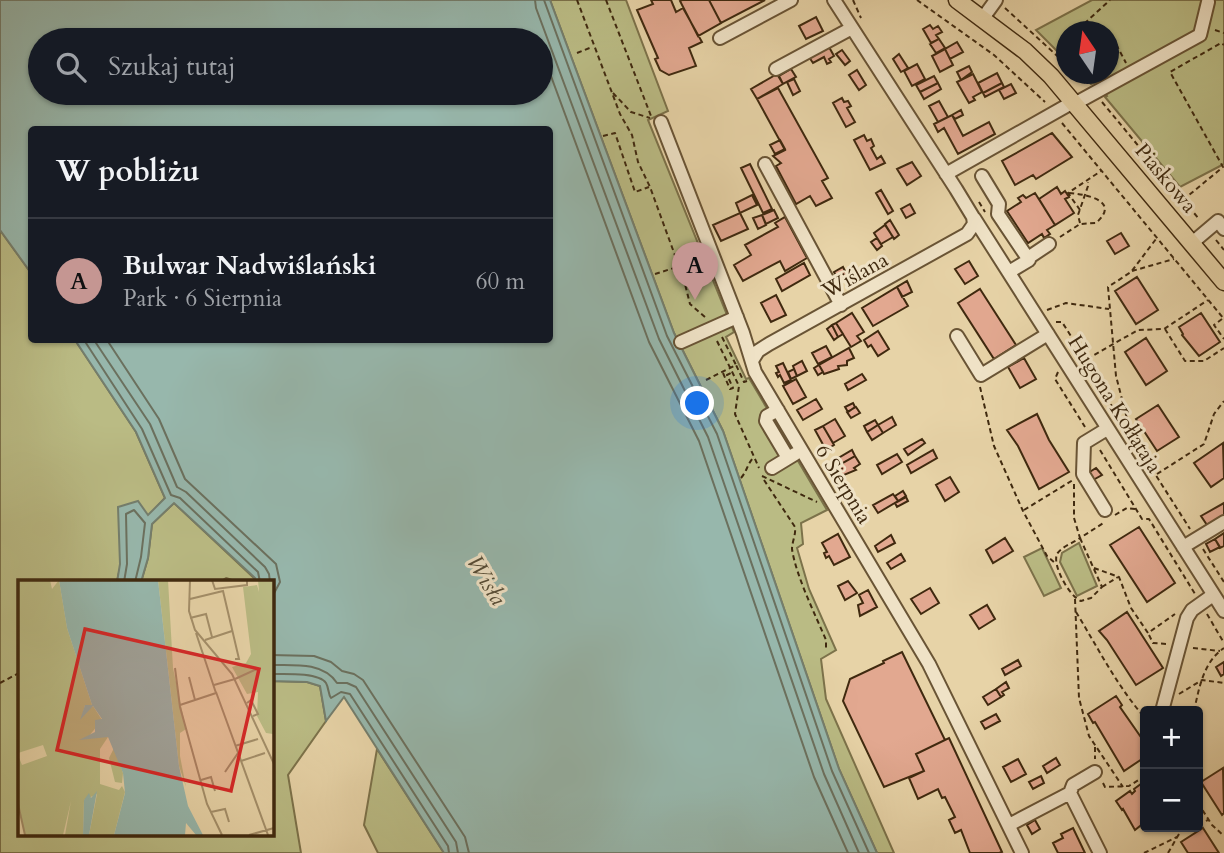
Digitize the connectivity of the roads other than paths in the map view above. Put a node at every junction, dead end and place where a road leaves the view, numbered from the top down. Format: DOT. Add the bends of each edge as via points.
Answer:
graph roads {
  1 [pos="791,0"];
  2 [pos="834,0"];
  3 [pos="961,1"];
  4 [pos="995,1"];
  5 [pos="1208,2"];
  6 [pos="983,18"];
  7 [pos="852,28"];
  8 [pos="720,38"];
  9 [pos="776,69"];
  10 [pos="1076,102"];
  11 [pos="661,122"];
  12 [pos="765,164"];
  13 [pos="946,174"];
  14 [pos="982,176"];
  15 [pos="978,218"];
  16 [pos="1218,224"];
  17 [pos="1192,243"];
  18 [pos="1049,244"];
  19 [pos="1028,258"];
  20 [pos="1009,272"];
  21 [pos="1224,282"];
  22 [pos="841,305"];
  23 [pos="737,317"];
  24 [pos="1051,328"];
  25 [pos="957,336"];
  26 [pos="681,342"];
  27 [pos="753,359"];
  28 [pos="778,410"];
  29 [pos="1107,429"];
  30 [pos="802,450"];
  31 [pos="788,458"];
  32 [pos="768,474"];
  33 [pos="1105,510"];
  34 [pos="1224,523"];
  35 [pos="1183,547"];
  36 [pos="1213,595"];
  37 [pos="1224,611"];
  38 [pos="1163,706"];
  39 [pos="1095,772"];
  40 [pos="1070,793"];
  41 [pos="1009,825"];
  42 [pos="1022,853"];
  43 [pos="1100,853"];
  1 -- 8 [label="street"];
  2 -- 7 [label="street, Hugona Kołłątaja"];
  3 -- 6 [label="main road, Piaskowa"];
  4 -- 6 [label="street"];
  5 -- 10 [label="street" via="1200,35"];
  6 -- 10 [label="main road, Piaskowa" via="1025,51"];
  7 -- 9 [label="street"];
  7 -- 13 [label="street, Hugona Kołłątaja"];
  10 -- 13 [label="street"];
  10 -- 17 [label="main road, Piaskowa"];
  11 -- 23 [label="street, 6 Sierpnia"];
  12 -- 22 [label="street"];
  13 -- 15 [label="street, Hugona Kołłątaja"];
  14 -- 19 [label="street" via="999,204 998,214"];
  15 -- 20 [label="street, Hugona Kołłątaja"];
  15 -- 22 [label="street, Wiślana" via="967,234"];
  16 -- 17 [label="street"];
  17 -- 21 [label="main road, Piaskowa"];
  18 -- 19 [label="street"];
  19 -- 20 [label="street"];
  20 -- 24 [label="street, Hugona Kołłątaja"];
  22 -- 27 [label="street, Wiślana" via="769,344"];
  23 -- 26 [label="street" via="717,332"];
  23 -- 27 [label="street, 6 Sierpnia"];
  24 -- 25 [label="street" via="981,375"];
  24 -- 29 [label="street, Hugona Kołłątaja"];
  27 -- 28 [label="street, 6 Sierpnia" via="755,372"];
  28 -- 30 [label="street, 6 Sierpnia"];
  28 -- 31 [label="street" via="766,421"];
  29 -- 33 [label="street" via="1084,443 1083,474"];
  29 -- 35 [label="street, Hugona Kołłątaja"];
  30 -- 31 [label="street"];
  30 -- 41 [label="street, 6 Sierpnia" via="929,664"];
  31 -- 32 [label="street"];
  34 -- 35 [label="street"];
  35 -- 36 [label="street, Hugona Kołłątaja"];
  36 -- 37 [label="street, Hugona Kołłątaja"];
  36 -- 38 [label="street" via="1187,618"];
  39 -- 40 [label="street" via="1073,785"];
  40 -- 41 [label="street"];
  40 -- 43 [label="street"];
  41 -- 42 [label="street, 6 Sierpnia"];
}
